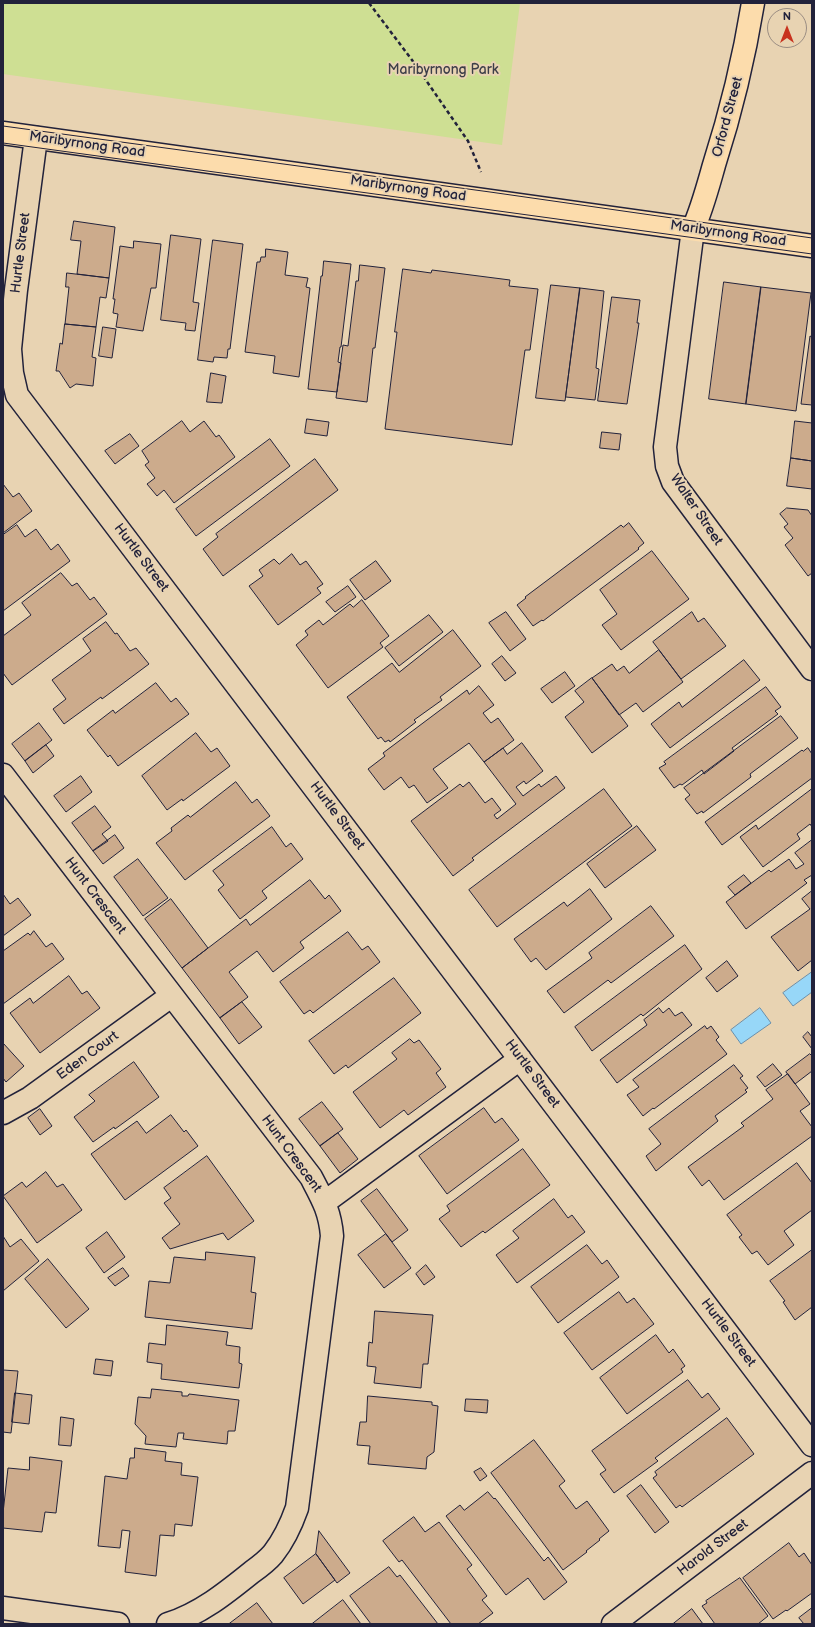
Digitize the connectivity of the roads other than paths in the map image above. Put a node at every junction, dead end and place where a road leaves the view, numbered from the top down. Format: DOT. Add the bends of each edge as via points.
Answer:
graph roads {
  1 [pos="753,3"];
  2 [pos="3,133"];
  3 [pos="36,138"];
  4 [pos="692,229"];
  5 [pos="812,246"];
  6 [pos="10,400"];
  7 [pos="812,669"];
  8 [pos="3,775"];
  9 [pos="172,996"];
  10 [pos="520,1059"];
  11 [pos="3,1113"];
  12 [pos="325,1202"];
  13 [pos="812,1445"];
  14 [pos="812,1473"];
  15 [pos="3,1608"];
  16 [pos="198,1619"];
  17 [pos="118,1624"];
  18 [pos="168,1624"];
  19 [pos="613,1624"];
  1 -- 4 [label="main road, Orford Street" via="745,50 726,127"];
  2 -- 3 [label="main road, Maribyrnong Road"];
  3 -- 4 [label="main road, Maribyrnong Road"];
  3 -- 6 [label="street, Hurtle Street" via="10,349"];
  4 -- 5 [label="main road, Maribyrnong Road"];
  4 -- 7 [label="street, Walter Street" via="665,447 667,466 673,482"];
  6 -- 10 [label="street, Hurtle Street"];
  8 -- 9 [label="street, Hunt Crescent"];
  9 -- 11 [label="street, Eden Court" via="30,1098"];
  9 -- 12 [label="street, Hunt Crescent" via="311,1177"];
  10 -- 12 [label="street"];
  10 -- 13 [label="street, Hurtle Street"];
  12 -- 16 [label="street, Hunt Crescent" via="332,1236 297,1508 288,1532 272,1555"];
  14 -- 19 [label="street, Harold Street"];
  15 -- 17 [label="street"];
  16 -- 18 [label="street, Hunt Crescent"];
}
